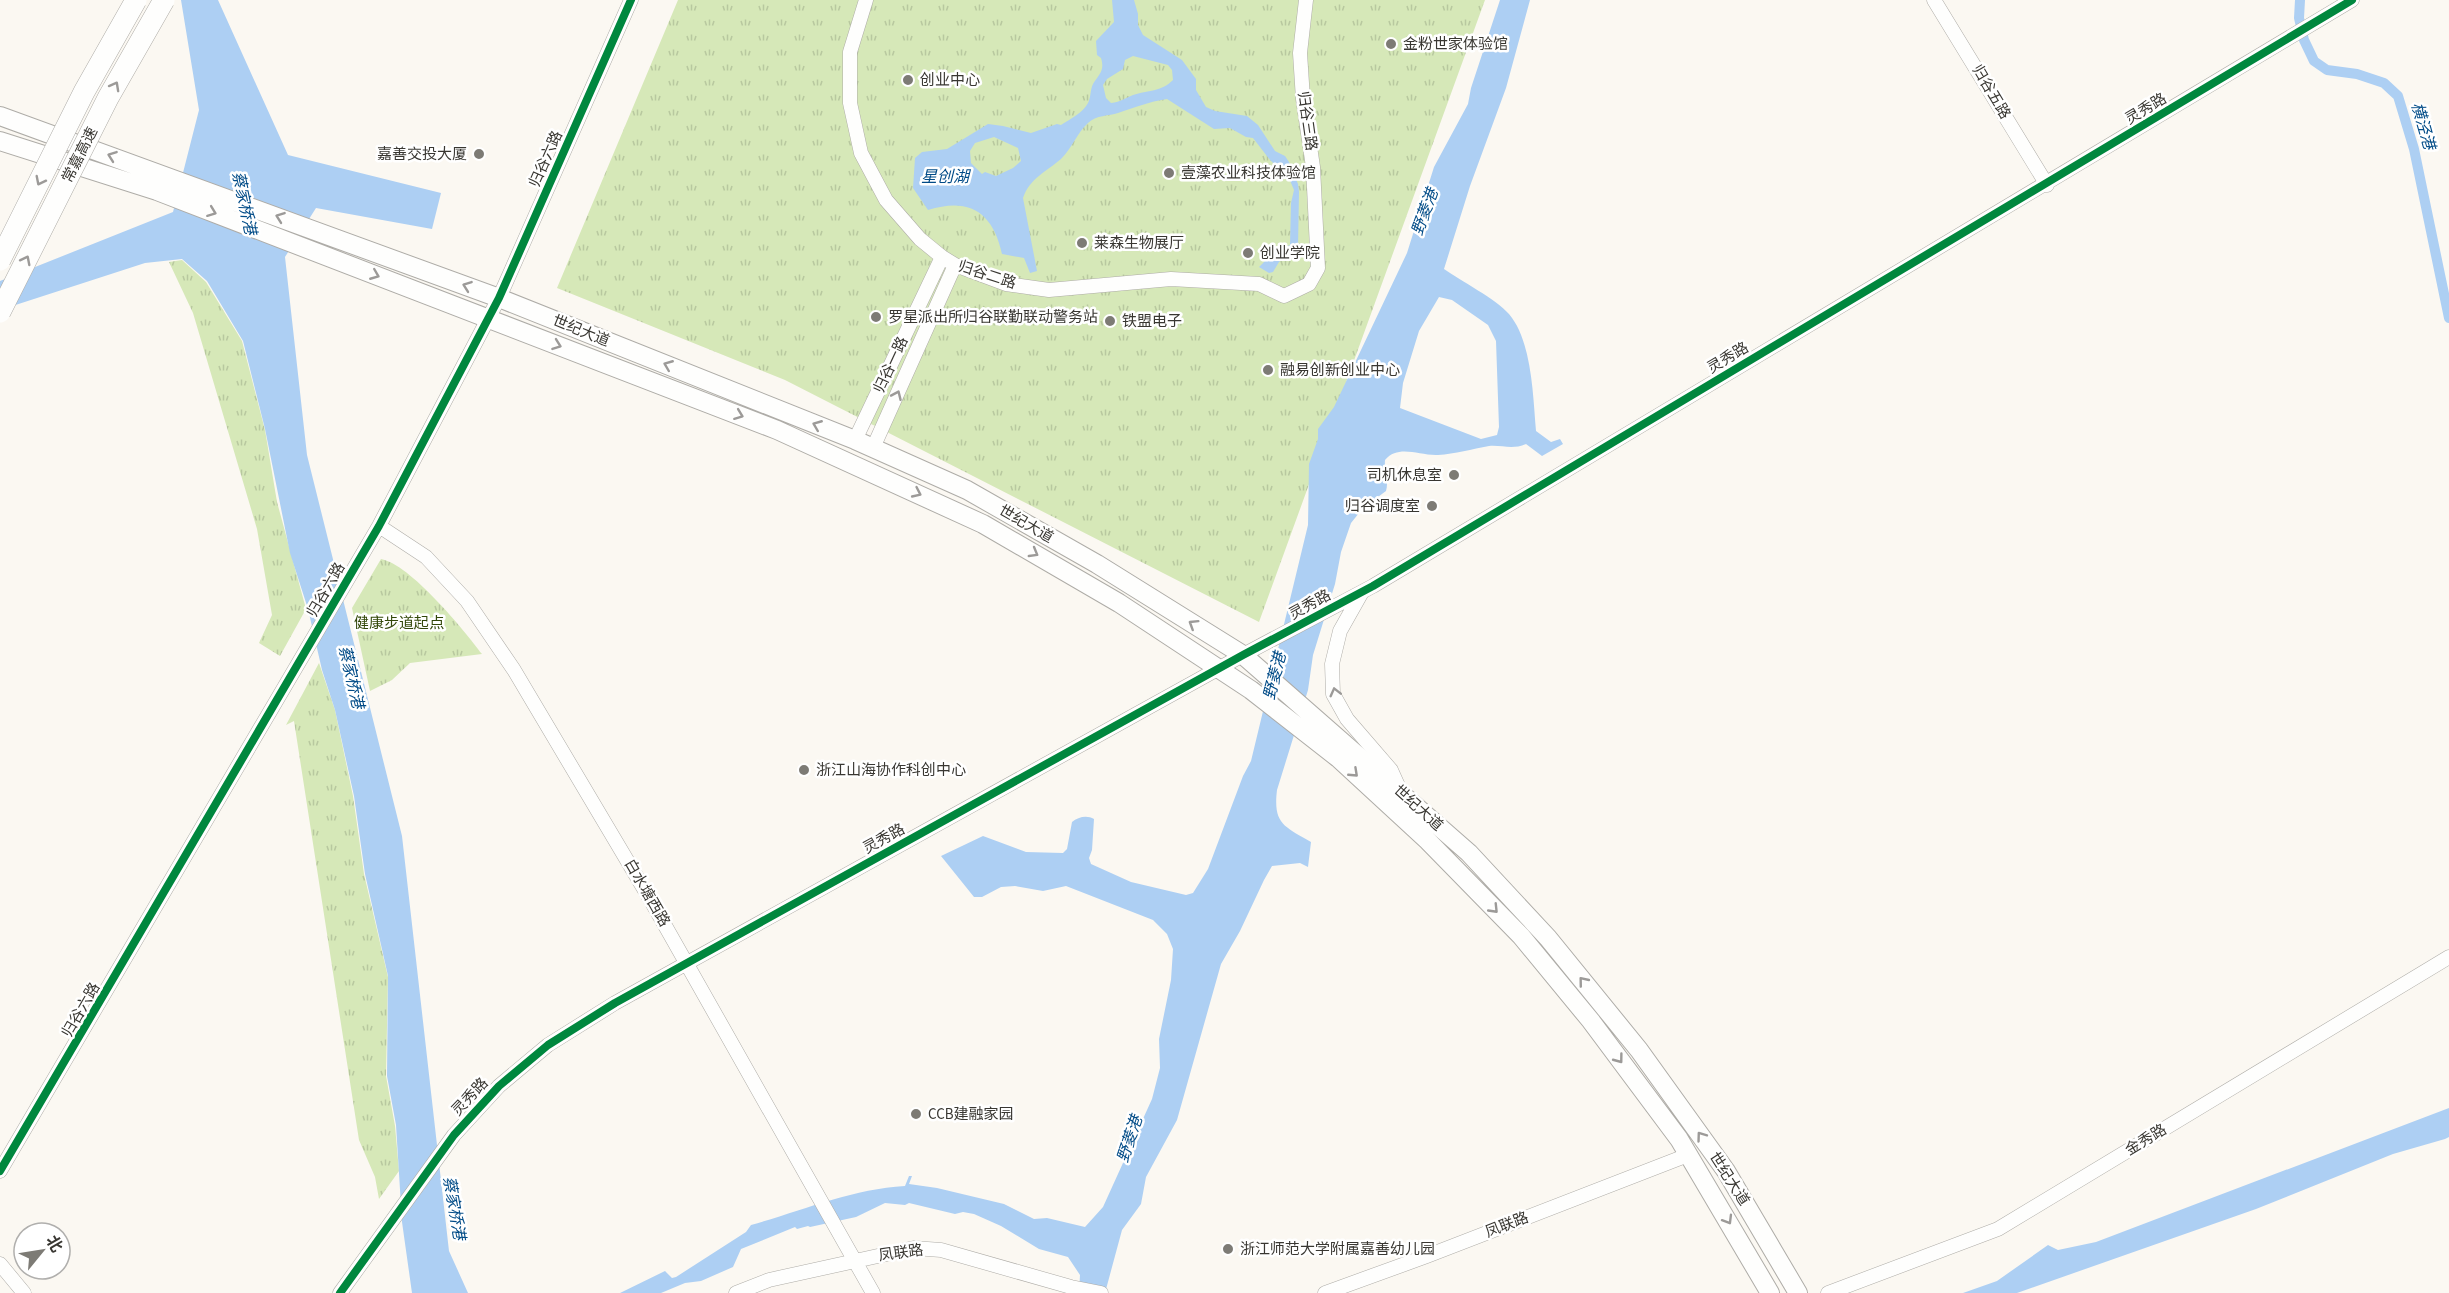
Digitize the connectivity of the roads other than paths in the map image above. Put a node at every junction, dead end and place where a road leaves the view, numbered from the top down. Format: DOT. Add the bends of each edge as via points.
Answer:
graph roads {
  1 [pos="136,0"];
  2 [pos="164,0"];
  3 [pos="631,0"];
  4 [pos="866,0"];
  5 [pos="1306,0"];
  6 [pos="1934,0"];
  7 [pos="2352,0"];
  8 [pos="0,116"];
  9 [pos="0,141"];
  10 [pos="162,183"];
  11 [pos="2047,185"];
  12 [pos="942,257"];
  13 [pos="0,260"];
  14 [pos="955,266"];
  15 [pos="1284,296"];
  16 [pos="499,298"];
  17 [pos="0,312"];
  18 [pos="488,319"];
  19 [pos="855,440"];
  20 [pos="873,448"];
  21 [pos="379,526"];
  22 [pos="1362,592"];
  23 [pos="1243,655"];
  24 [pos="1218,669"];
  25 [pos="1316,729"];
  26 [pos="1401,792"];
  27 [pos="2449,957"];
  28 [pos="687,963"];
  29 [pos="1688,1155"];
  30 [pos="0,1171"];
  31 [pos="856,1262"];
  32 [pos="0,1264"];
  33 [pos="24,1293"];
  34 [pos="340,1293"];
  35 [pos="736,1293"];
  36 [pos="873,1293"];
  37 [pos="1101,1293"];
  38 [pos="1324,1293"];
  39 [pos="1770,1293"];
  40 [pos="1798,1293"];
  41 [pos="1828,1293"];
  1 -- 13 [label="highway, 常嘉高速, one-way, bridge" via="84,92"];
  17 -- 2 [label="highway, 常嘉高速, one-way, bridge" via="108,98"];
  3 -- 16 [label="street, 归谷六路"];
  4 -- 12 [label="street, 归谷二路" via="850,52 849,103 861,153 886,200 920,239"];
  5 -- 15 [label="street, 归谷三路" via="1300,53 1313,167 1318,268 1309,284"];
  6 -- 11 [label="street, 归谷五路"];
  7 -- 11 [label="street, 灵秀路"];
  10 -- 8 [label="main road, 世纪大道, one-way"];
  9 -- 10 [label="main road, 世纪大道"];
  16 -- 10 [label="main road, 世纪大道, one-way" via="335,237"];
  10 -- 18 [label="main road, 世纪大道, one-way" via="320,253"];
  11 -- 22 [label="street, 灵秀路"];
  12 -- 14 [label="street, 归谷二路"];
  12 -- 19 [label="street, 归谷一路"];
  14 -- 15 [label="street, 归谷二路" via="1006,284 1049,290 1172,279 1259,284"];
  20 -- 14 [label="street, 归谷一路, one-way"];
  16 -- 18 [label="street, 归谷六路"];
  19 -- 16 [label="main road, 世纪大道, one-way"];
  18 -- 21 [label="street, 归谷六路"];
  18 -- 24 [label="main road, 世纪大道, one-way" via="777,429 983,524 1119,603"];
  19 -- 20 [label="main road, 世纪大道"];
  23 -- 20 [label="main road, 世纪大道, one-way" via="1097,564 967,490"];
  21 -- 28 [label="street, 白水塘西路" via="426,557 466,601 514,670"];
  21 -- 30 [label="street, 归谷六路"];
  22 -- 23 [label="street, 灵秀路"];
  26 -- 22 [label="street, one-way" via="1391,770 1347,719 1333,694 1332,664 1340,631"];
  23 -- 24 [label="street, 灵秀路"];
  23 -- 25 [label="main road, 世纪大道"];
  24 -- 25 [label="main road, 世纪大道"];
  24 -- 28 [label="street, 灵秀路"];
  25 -- 26 [label="main road, 世纪大道"];
  25 -- 29 [label="main road, 世纪大道, one-way" via="1521,936 1591,1021"];
  40 -- 26 [label="main road, 世纪大道, one-way" via="1726,1171 1639,1050 1548,938 1469,853"];
  27 -- 41 [label="street, 金秀路" via="1998,1229"];
  28 -- 31 [label="street, 白水塘西路"];
  28 -- 34 [label="street, 灵秀路" via="548,1045 499,1086 449,1141"];
  29 -- 38 [label="street, 凤联路"];
  29 -- 39 [label="main road, 世纪大道, one-way"];
  31 -- 35 [label="street, 凤联路" via="769,1280"];
  31 -- 36 [label="street, 白水塘西路"];
  31 -- 37 [label="street, 凤联路" via="914,1248 941,1250"];
  32 -- 33 [label="street"];
}
